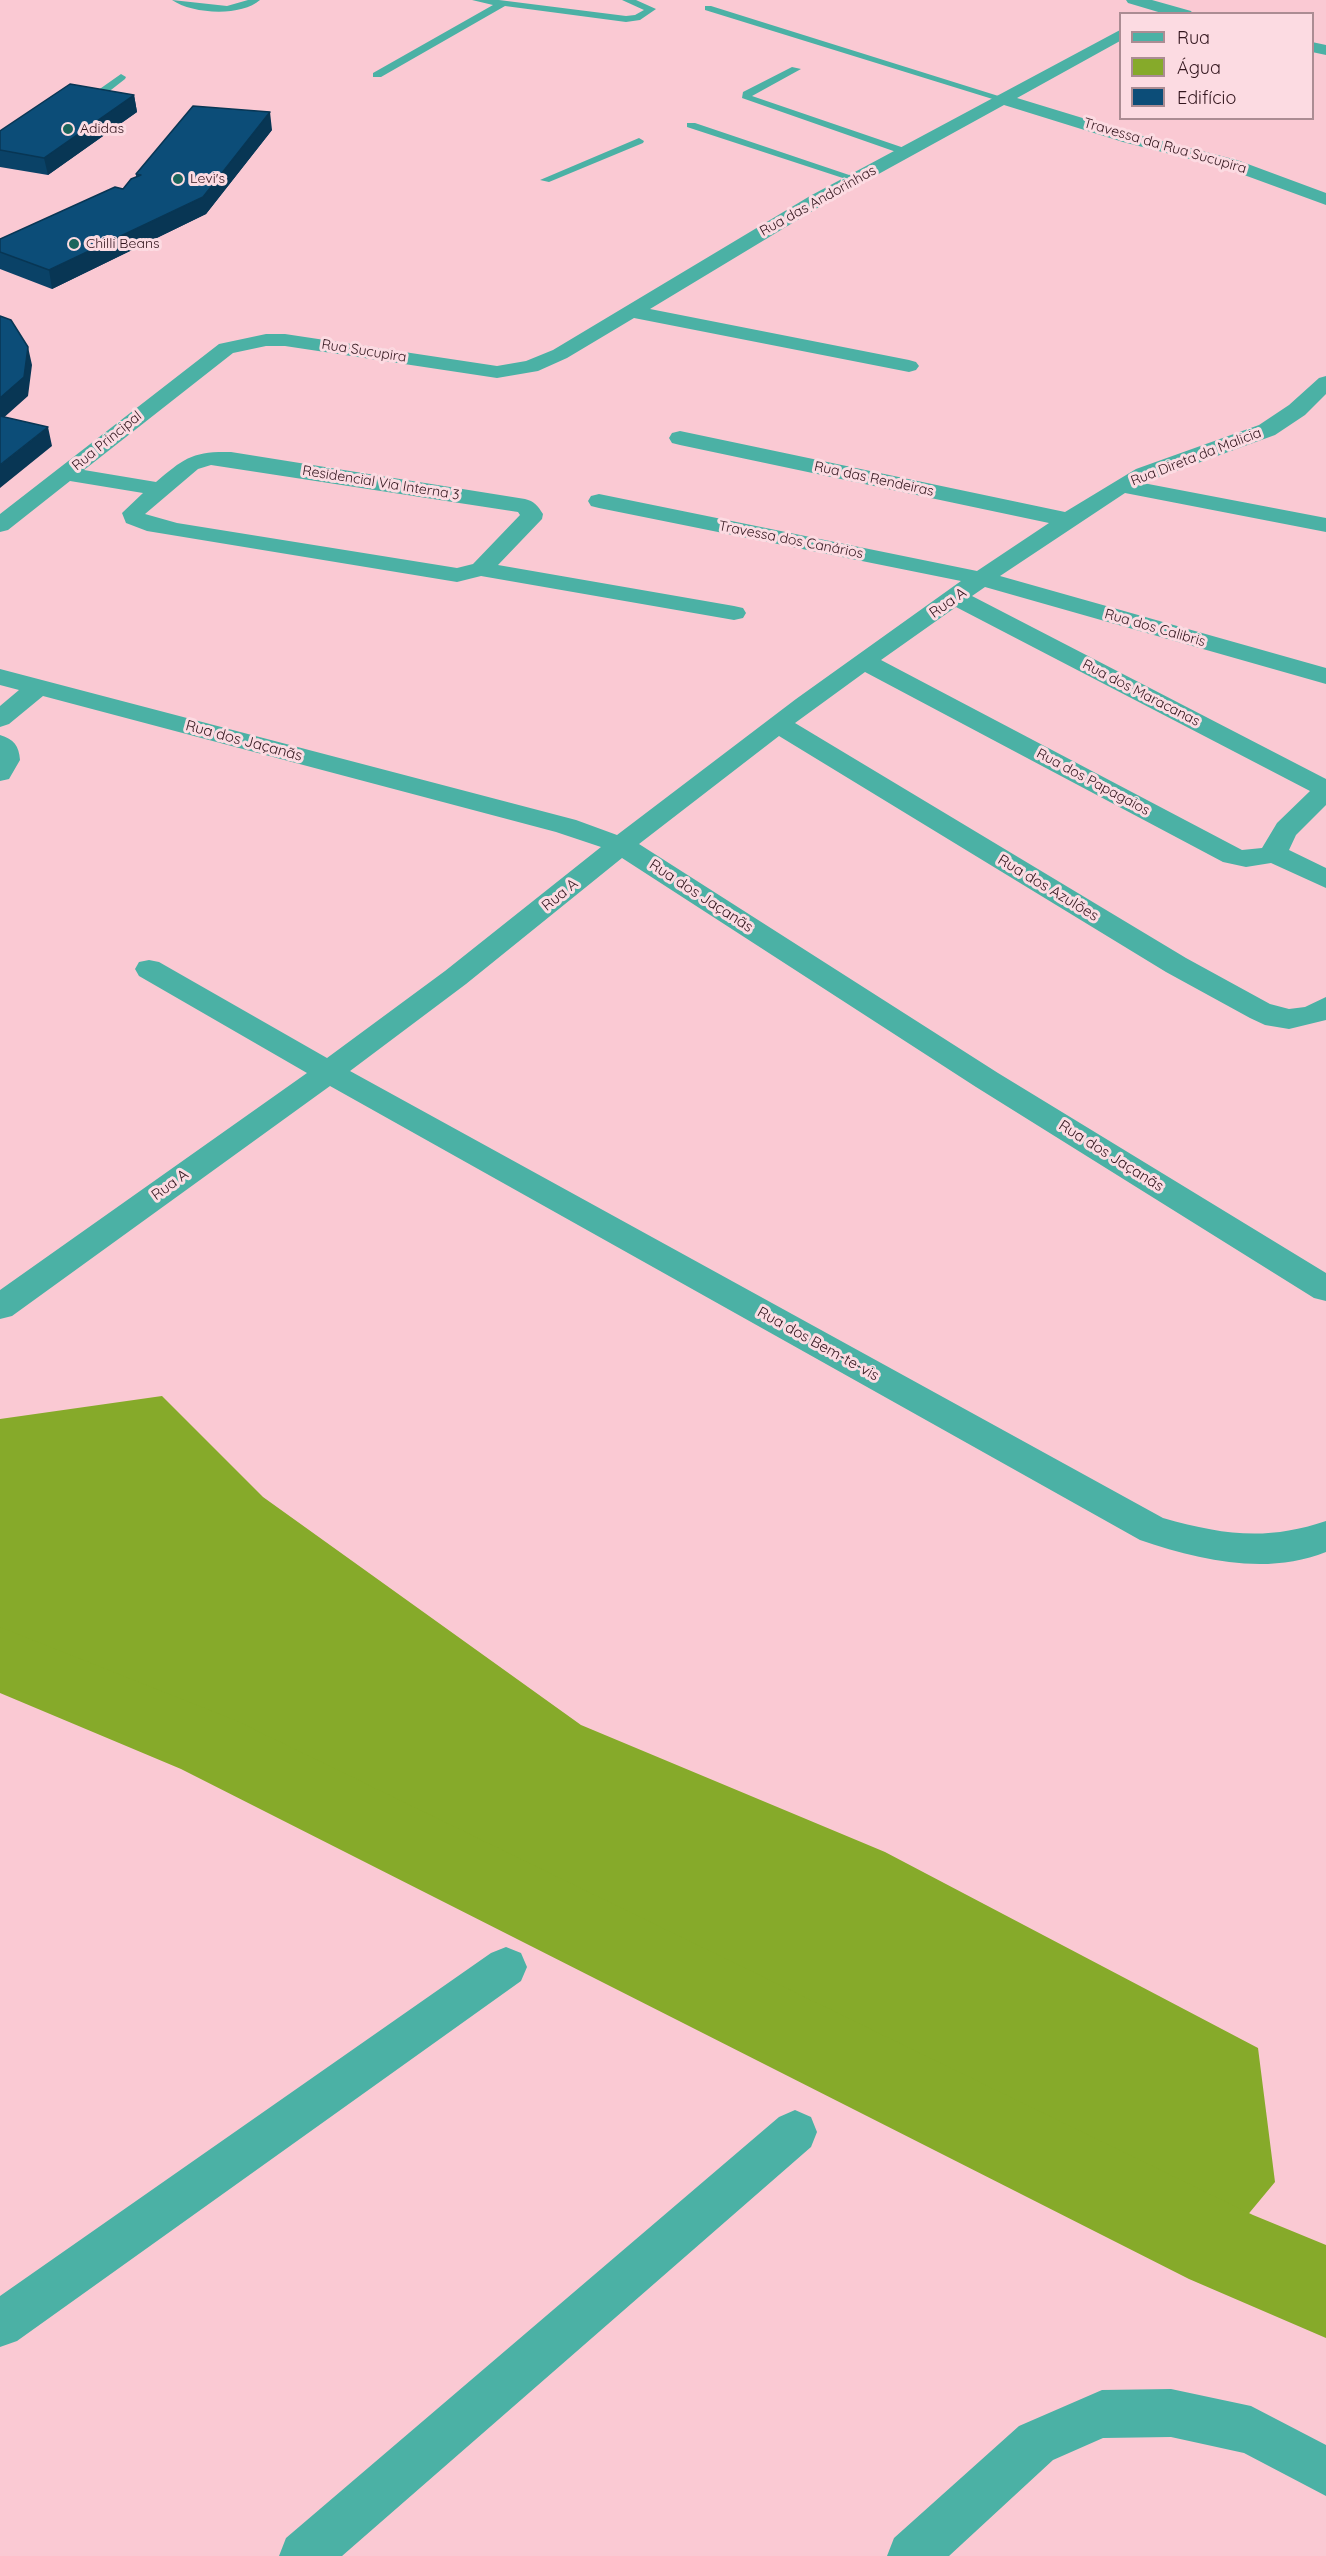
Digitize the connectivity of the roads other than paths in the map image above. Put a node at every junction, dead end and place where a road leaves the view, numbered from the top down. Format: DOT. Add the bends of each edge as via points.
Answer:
graph roads {
  1 [pos="177,0"];
  2 [pos="255,0"];
  3 [pos="477,0"];
  4 [pos="627,0"];
  5 [pos="1134,0"];
  6 [pos="1184,0"];
  7 [pos="502,4"];
  8 [pos="708,8"];
  9 [pos="1163,11"];
  10 [pos="1119,36"];
  11 [pos="796,69"];
  12 [pos="377,75"];
  13 [pos="121,77"];
  14 [pos="98,95"];
  15 [pos="1003,99"];
  16 [pos="691,125"];
  17 [pos="639,141"];
  18 [pos="906,152"];
  19 [pos="856,179"];
  20 [pos="545,180"];
  21 [pos="1326,199"];
  22 [pos="630,311"];
  23 [pos="213,356"];
  24 [pos="909,366"];
  25 [pos="518,371"];
  26 [pos="1326,382"];
  27 [pos="680,438"];
  28 [pos="65,474"];
  29 [pos="1121,486"];
  30 [pos="160,489"];
  31 [pos="598,501"];
  32 [pos="1068,520"];
  33 [pos="0,525"];
  34 [pos="1326,525"];
  35 [pos="481,569"];
  36 [pos="984,579"];
  37 [pos="957,598"];
  38 [pos="734,614"];
  39 [pos="864,661"];
  40 [pos="1326,676"];
  41 [pos="0,677"];
  42 [pos="38,687"];
  43 [pos="0,719"];
  44 [pos="778,724"];
  45 [pos="0,743"];
  46 [pos="0,774"];
  47 [pos="1326,790"];
  48 [pos="621,845"];
  49 [pos="1275,854"];
  50 [pos="1326,879"];
  51 [pos="149,969"];
  52 [pos="1326,1007"];
  53 [pos="328,1072"];
  54 [pos="1326,1289"];
  55 [pos="0,1307"];
  56 [pos="1326,1536"];
  57 [pos="506,1967"];
  58 [pos="795,2132"];
  59 [pos="0,2324"];
  60 [pos="1326,2472"];
  61 [pos="919,2554"];
  62 [pos="304,2556"];
  1 -- 2 [label="lane" via="226,10 247,7"];
  3 -- 7 [label="lane"];
  4 -- 7 [label="lane" via="651,9 637,18 626,19"];
  5 -- 9 [label="street"];
  6 -- 9 [label="street"];
  7 -- 12 [label="lane"];
  8 -- 15 [label="lane"];
  10 -- 15 [label="street, Rua das Andorinhas"];
  11 -- 18 [label="lane" via="747,94 747,98"];
  13 -- 14 [label="lane"];
  15 -- 18 [label="street, Rua das Andorinhas"];
  15 -- 21 [label="street, Travessa da Rua Sucupira" via="1231,164"];
  16 -- 19 [label="lane"];
  17 -- 20 [label="lane"];
  18 -- 19 [label="street, Rua das Andorinhas"];
  19 -- 22 [label="street, Rua das Andorinhas"];
  22 -- 24 [label="street"];
  22 -- 25 [label="street, Rua das Andorinhas" via="547,361"];
  23 -- 25 [label="street, Rua Sucupira" via="245,343 285,340 497,372"];
  23 -- 28 [label="street, Rua Principal"];
  26 -- 29 [label="street, Rua Direta da Malicia" via="1297,410 1267,430"];
  27 -- 32 [label="street, Rua das Rendeiras"];
  28 -- 30 [label="street"];
  28 -- 33 [label="street, Rua Principal"];
  29 -- 32 [label="street, Rua A"];
  29 -- 34 [label="street"];
  30 -- 35 [label="street, Residencial Via Interna 3" via="133,513 138,521 456,575"];
  30 -- 35 [label="street, Residencial Via Interna 3" via="199,460 231,459 531,510 531,519"];
  31 -- 36 [label="street, Travessa dos Canários"];
  32 -- 36 [label="street, Rua A"];
  35 -- 38 [label="street"];
  36 -- 37 [label="street, Rua A"];
  36 -- 40 [label="street, Rua dos Calibris"];
  37 -- 39 [label="street, Rua A"];
  37 -- 47 [label="street, Rua dos Maracanas"];
  39 -- 44 [label="street, Rua A"];
  39 -- 49 [label="street, Rua dos Papagaios" via="1233,856 1246,860"];
  41 -- 42 [label="street, Rua dos Jaçanãs"];
  42 -- 43 [label="street"];
  42 -- 48 [label="street, Rua dos Jaçanãs" via="566,825"];
  44 -- 48 [label="street, Rua A"];
  44 -- 52 [label="street, Rua dos Azulões" via="1176,965 1260,1011 1289,1019 1313,1015"];
  45 -- 46 [label="street" via="6,749 7,760"];
  47 -- 49 [label="street, Rua dos Maracanas" via="1275,842"];
  48 -- 53 [label="street, Rua A" via="519,929"];
  48 -- 54 [label="street, Rua dos Jaçanãs" via="987,1080"];
  49 -- 50 [label="street"];
  51 -- 53 [label="street, Rua dos Bem-te-vis"];
  53 -- 55 [label="street, Rua A"];
  53 -- 56 [label="street, Rua dos Bem-te-vis" via="1153,1530 1199,1543 1244,1548 1283,1548"];
  57 -- 59 [label="street"];
  58 -- 62 [label="street"];
  60 -- 61 [label="street" via="1251,2430 1171,2413 1102,2414 1036,2443"];
}
